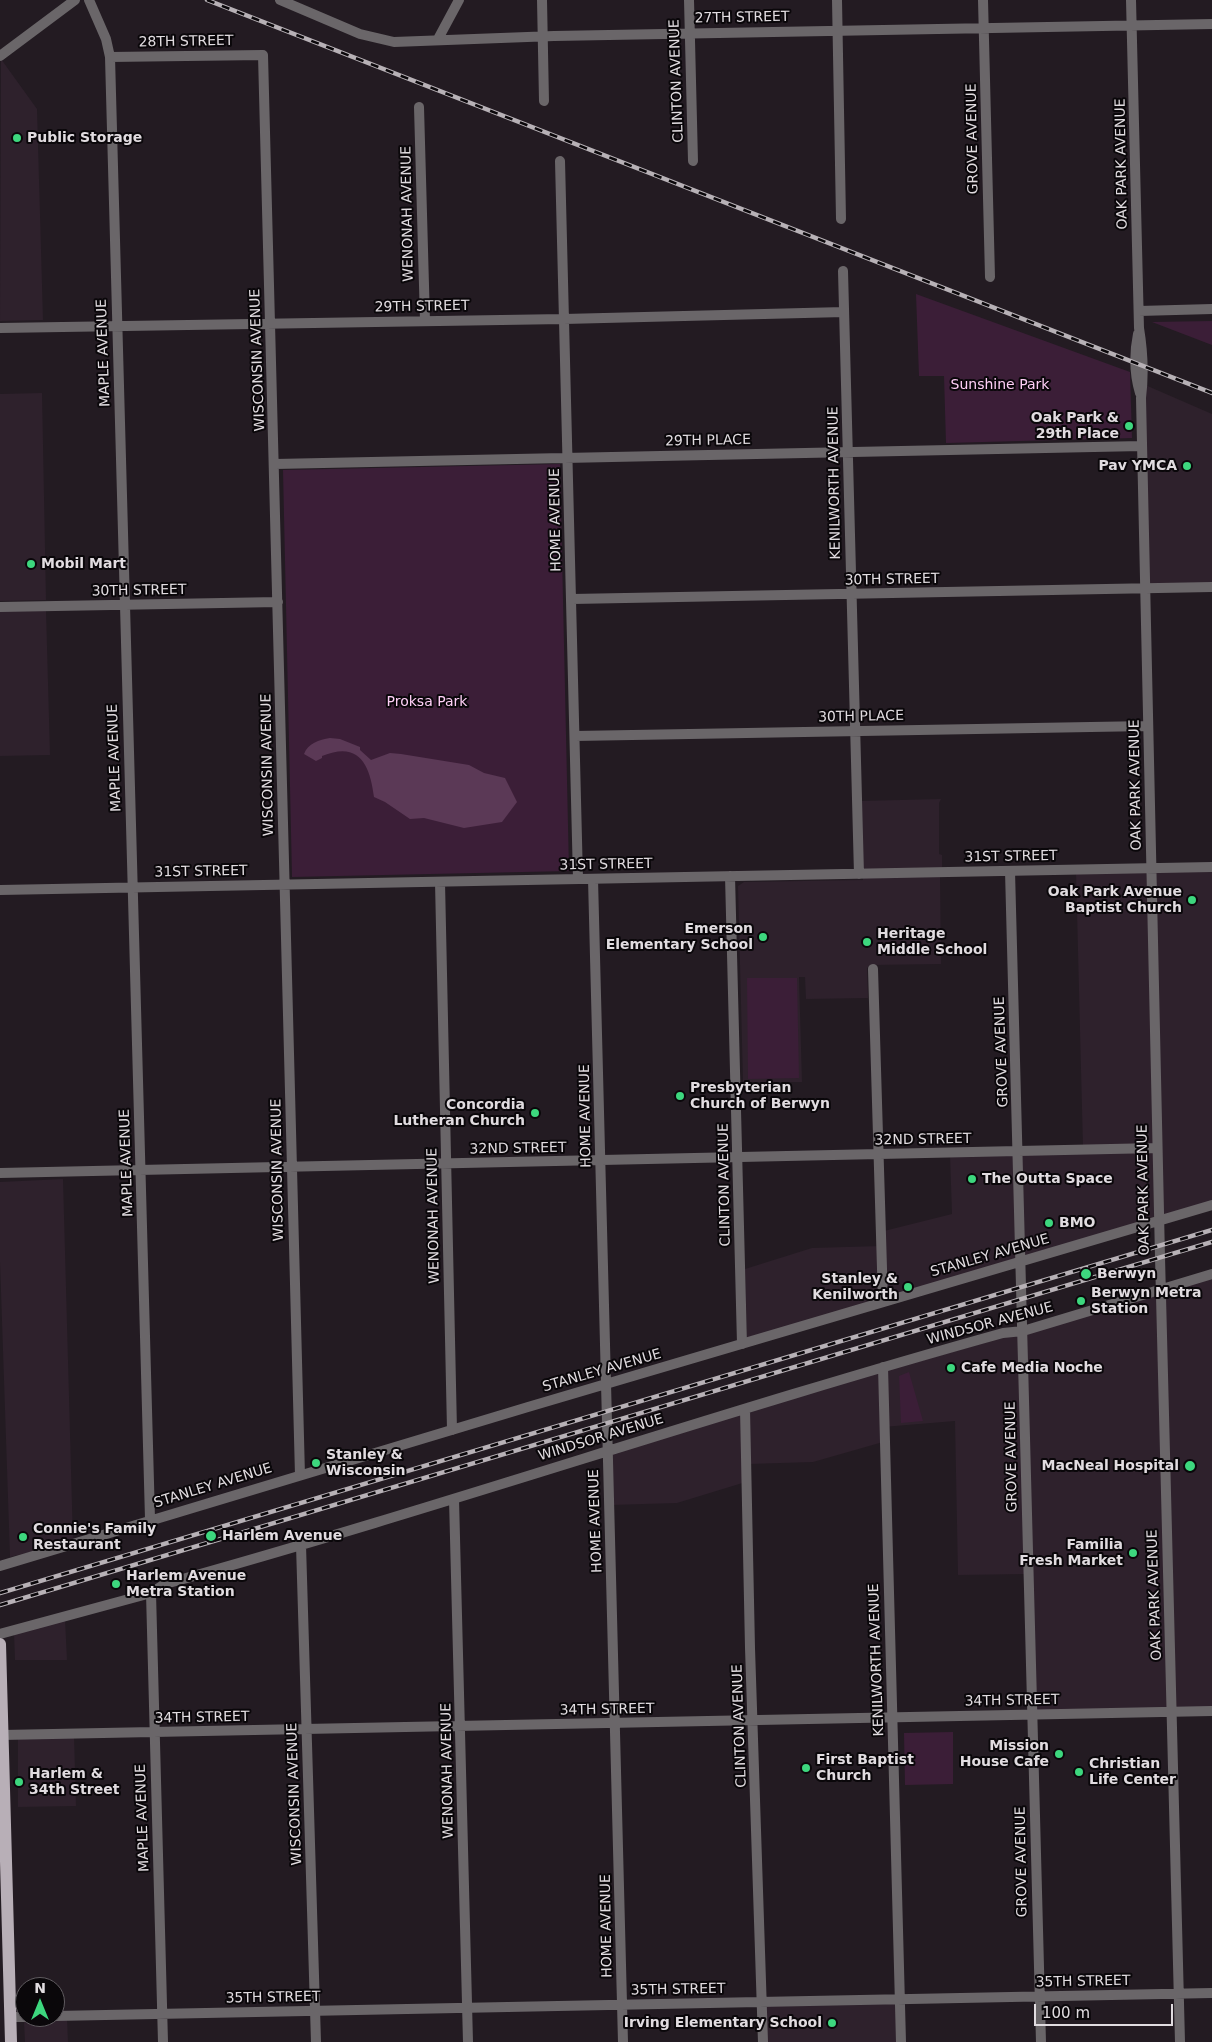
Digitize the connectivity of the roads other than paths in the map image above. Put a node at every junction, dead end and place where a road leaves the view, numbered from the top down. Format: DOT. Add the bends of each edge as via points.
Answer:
graph roads {
  1 [pos="75,0"];
  2 [pos="90,0"];
  3 [pos="280,0"];
  4 [pos="459,0"];
  5 [pos="542,0"];
  6 [pos="689,0"];
  7 [pos="837,0"];
  8 [pos="983,0"];
  9 [pos="1131,0"];
  10 [pos="296,3"];
  11 [pos="1212,24"];
  12 [pos="1132,25"];
  13 [pos="984,28"];
  14 [pos="838,30"];
  15 [pos="689,33"];
  16 [pos="543,37"];
  17 [pos="438,39"];
  18 [pos="263,55"];
  19 [pos="0,56"];
  20 [pos="110,57"];
  21 [pos="544,101"];
  22 [pos="419,106"];
  23 [pos="560,161"];
  24 [pos="693,161"];
  25 [pos="841,219"];
  26 [pos="843,272"];
  27 [pos="990,277"];
  28 [pos="1212,309"];
  29 [pos="1139,311"];
  30 [pos="844,312"];
  31 [pos="564,319"];
  32 [pos="425,321"];
  33 [pos="271,323"];
  34 [pos="117,325"];
  35 [pos="0,328"];
  36 [pos="1142,446"];
  37 [pos="848,452"];
  38 [pos="569,457"];
  39 [pos="275,464"];
  40 [pos="1212,587"];
  41 [pos="1145,588"];
  42 [pos="851,594"];
  43 [pos="572,599"];
  44 [pos="278,602"];
  45 [pos="125,605"];
  46 [pos="0,607"];
  47 [pos="1148,726"];
  48 [pos="854,731"];
  49 [pos="575,736"];
  50 [pos="1212,867"];
  51 [pos="1151,868"];
  52 [pos="1010,871"];
  53 [pos="859,874"];
  54 [pos="730,876"];
  55 [pos="578,879"];
  56 [pos="593,879"];
  57 [pos="440,882"];
  58 [pos="285,884"];
  59 [pos="133,888"];
  60 [pos="0,890"];
  61 [pos="873,969"];
  62 [pos="1157,1148"];
  63 [pos="1018,1152"];
  64 [pos="879,1155"];
  65 [pos="739,1159"];
  66 [pos="601,1161"];
  67 [pos="446,1164"];
  68 [pos="292,1167"];
  69 [pos="140,1170"];
  70 [pos="0,1173"];
  71 [pos="1212,1205"];
  72 [pos="1159,1222"];
  73 [pos="1021,1262"];
  74 [pos="1212,1274"];
  75 [pos="1160,1290"];
  76 [pos="883,1302"];
  77 [pos="1023,1331"];
  78 [pos="742,1344"];
  79 [pos="883,1367"];
  80 [pos="606,1384"];
  81 [pos="745,1410"];
  82 [pos="452,1430"];
  83 [pos="608,1450"];
  84 [pos="300,1475"];
  85 [pos="454,1499"];
  86 [pos="150,1519"];
  87 [pos="300,1545"];
  88 [pos="0,1566"];
  89 [pos="151,1593"];
  90 [pos="0,1634"];
  91 [pos="0,1644"];
  92 [pos="1,1684"];
  93 [pos="1212,1711"];
  94 [pos="1172,1712"];
  95 [pos="1032,1714"];
  96 [pos="892,1717"];
  97 [pos="753,1720"];
  98 [pos="615,1724"];
  99 [pos="460,1727"];
  100 [pos="306,1730"];
  101 [pos="155,1732"];
  102 [pos="2,1735"];
  103 [pos="3,1886"];
  104 [pos="1179,1993"];
  105 [pos="1212,1993"];
  106 [pos="1039,1996"];
  107 [pos="900,2000"];
  108 [pos="762,2002"];
  109 [pos="622,2005"];
  110 [pos="467,2008"];
  111 [pos="315,2011"];
  112 [pos="7,2012"];
  113 [pos="163,2014"];
  114 [pos="65,2016"];
  115 [pos="11,2042"];
  116 [pos="163,2042"];
  117 [pos="316,2042"];
  118 [pos="468,2042"];
  119 [pos="623,2042"];
  120 [pos="763,2042"];
  121 [pos="901,2042"];
  122 [pos="1040,2042"];
  123 [pos="1180,2042"];
  1 -- 19 [label="street"];
  2 -- 20 [label="street, MAPLE AVENUE"];
  3 -- 10 [label="street, 27TH STREET"];
  4 -- 17 [label="street"];
  5 -- 16 [label="street"];
  6 -- 15 [label="street, CLINTON AVENUE"];
  7 -- 14 [label="street"];
  8 -- 13 [label="street, GROVE AVENUE"];
  9 -- 12 [label="street, OAK PARK AVENUE"];
  10 -- 17 [label="street, 27TH STREET" via="360,34 394,42"];
  11 -- 12 [label="street, 27TH STREET"];
  12 -- 13 [label="street, 27TH STREET"];
  12 -- 29 [label="street, OAK PARK AVENUE"];
  13 -- 14 [label="street, 27TH STREET"];
  13 -- 27 [label="street, GROVE AVENUE"];
  14 -- 15 [label="street, 27TH STREET"];
  14 -- 25 [label="street"];
  15 -- 16 [label="street, 27TH STREET"];
  15 -- 24 [label="street, CLINTON AVENUE"];
  16 -- 17 [label="street, 27TH STREET"];
  16 -- 21 [label="street"];
  18 -- 20 [label="street, 28TH STREET"];
  18 -- 33 [label="street, WISCONSIN AVENUE"];
  20 -- 34 [label="street, MAPLE AVENUE"];
  22 -- 32 [label="street, WENONAH AVENUE"];
  23 -- 31 [label="street, HOME AVENUE"];
  26 -- 30 [label="street, KENILWORTH AVENUE"];
  28 -- 29 [label="street"];
  29 -- 36 [label="street, OAK PARK AVENUE" via="1135,378 1141,398"];
  30 -- 31 [label="street, 29TH STREET"];
  30 -- 37 [label="street, KENILWORTH AVENUE"];
  31 -- 32 [label="street, 29TH STREET"];
  31 -- 38 [label="street, HOME AVENUE"];
  32 -- 33 [label="street, 29TH STREET"];
  33 -- 34 [label="street, 29TH STREET"];
  33 -- 39 [label="street, WISCONSIN AVENUE"];
  34 -- 35 [label="street, 29TH STREET"];
  34 -- 45 [label="street, MAPLE AVENUE"];
  36 -- 37 [label="street, 29TH PLACE"];
  36 -- 41 [label="street, OAK PARK AVENUE"];
  37 -- 38 [label="street, 29TH PLACE"];
  37 -- 42 [label="street, KENILWORTH AVENUE"];
  38 -- 39 [label="street, 29TH PLACE"];
  38 -- 43 [label="street, HOME AVENUE"];
  39 -- 44 [label="street, WISCONSIN AVENUE"];
  40 -- 41 [label="street, 30TH STREET"];
  41 -- 42 [label="street, 30TH STREET"];
  41 -- 47 [label="street, OAK PARK AVENUE"];
  42 -- 43 [label="street, 30TH STREET"];
  42 -- 48 [label="street, KENILWORTH AVENUE"];
  43 -- 49 [label="street, HOME AVENUE"];
  44 -- 45 [label="street, 30TH STREET"];
  44 -- 58 [label="street, WISCONSIN AVENUE"];
  45 -- 46 [label="street, 30TH STREET"];
  45 -- 59 [label="street, MAPLE AVENUE"];
  47 -- 48 [label="street, 30TH PLACE"];
  47 -- 51 [label="street, OAK PARK AVENUE"];
  48 -- 49 [label="street, 30TH PLACE"];
  48 -- 53 [label="street, KENILWORTH AVENUE"];
  49 -- 55 [label="street, HOME AVENUE"];
  50 -- 51 [label="street, 31ST STREET"];
  51 -- 52 [label="street, 31ST STREET"];
  51 -- 62 [label="street, OAK PARK AVENUE"];
  52 -- 53 [label="street, 31ST STREET"];
  52 -- 63 [label="street, GROVE AVENUE"];
  53 -- 54 [label="street, 31ST STREET"];
  54 -- 56 [label="street, 31ST STREET"];
  54 -- 65 [label="street, CLINTON AVENUE"];
  55 -- 56 [label="street, 31ST STREET"];
  55 -- 57 [label="street, 31ST STREET"];
  56 -- 66 [label="street, HOME AVENUE"];
  57 -- 58 [label="street, 31ST STREET"];
  57 -- 67 [label="street, WENONAH AVENUE"];
  58 -- 59 [label="street, 31ST STREET"];
  58 -- 68 [label="street, WISCONSIN AVENUE"];
  59 -- 60 [label="street, 31ST STREET"];
  59 -- 69 [label="street, MAPLE AVENUE"];
  61 -- 64 [label="street"];
  62 -- 63 [label="street, 32ND STREET"];
  62 -- 72 [label="street, OAK PARK AVENUE"];
  63 -- 64 [label="street, 32ND STREET"];
  63 -- 73 [label="street, GROVE AVENUE"];
  64 -- 65 [label="street, 32ND STREET"];
  64 -- 76 [label="street"];
  65 -- 66 [label="street, 32ND STREET"];
  65 -- 78 [label="street, CLINTON AVENUE"];
  66 -- 67 [label="street, 32ND STREET"];
  66 -- 80 [label="street, HOME AVENUE"];
  67 -- 68 [label="street, 32ND STREET"];
  67 -- 82 [label="street, WENONAH AVENUE"];
  68 -- 69 [label="street, 32ND STREET"];
  68 -- 84 [label="street, WISCONSIN AVENUE"];
  69 -- 70 [label="street, 32ND STREET"];
  69 -- 86 [label="street, MAPLE AVENUE"];
  71 -- 72 [label="street, STANLEY AVENUE"];
  72 -- 73 [label="street, STANLEY AVENUE"];
  72 -- 75 [label="street, OAK PARK AVENUE"];
  73 -- 76 [label="street, STANLEY AVENUE"];
  73 -- 77 [label="street, GROVE AVENUE"];
  74 -- 75 [label="street, WINDSOR AVENUE"];
  75 -- 77 [label="street, WINDSOR AVENUE"];
  75 -- 94 [label="street, OAK PARK AVENUE"];
  76 -- 78 [label="street, STANLEY AVENUE"];
  77 -- 79 [label="street, WINDSOR AVENUE" via="1003,1333"];
  77 -- 95 [label="street, GROVE AVENUE"];
  78 -- 80 [label="street, STANLEY AVENUE"];
  79 -- 81 [label="street, WINDSOR AVENUE"];
  79 -- 96 [label="street, KENILWORTH AVENUE"];
  80 -- 82 [label="street, STANLEY AVENUE"];
  80 -- 83 [label="street, HOME AVENUE"];
  81 -- 83 [label="street, WINDSOR AVENUE"];
  81 -- 97 [label="street, CLINTON AVENUE"];
  82 -- 84 [label="street, STANLEY AVENUE"];
  83 -- 85 [label="street, WINDSOR AVENUE"];
  83 -- 98 [label="street, HOME AVENUE"];
  84 -- 86 [label="street, STANLEY AVENUE"];
  85 -- 87 [label="street, WINDSOR AVENUE"];
  85 -- 99 [label="street, WENONAH AVENUE"];
  86 -- 88 [label="street, STANLEY AVENUE"];
  87 -- 89 [label="street, WINDSOR AVENUE" via="165,1584"];
  87 -- 100 [label="street, WISCONSIN AVENUE"];
  89 -- 90 [label="street, WINDSOR AVENUE"];
  89 -- 101 [label="street, MAPLE AVENUE"];
  91 -- 92 [label="main road"];
  92 -- 102 [label="main road"];
  93 -- 94 [label="street, 34TH STREET"];
  94 -- 95 [label="street, 34TH STREET"];
  94 -- 104 [label="street, OAK PARK AVENUE"];
  95 -- 96 [label="street, 34TH STREET"];
  95 -- 106 [label="street, GROVE AVENUE"];
  96 -- 97 [label="street, 34TH STREET"];
  96 -- 107 [label="street, KENILWORTH AVENUE"];
  97 -- 98 [label="street, 34TH STREET"];
  97 -- 108 [label="street, CLINTON AVENUE"];
  98 -- 99 [label="street, 34TH STREET"];
  98 -- 109 [label="street, HOME AVENUE"];
  99 -- 100 [label="street, 34TH STREET"];
  99 -- 110 [label="street, WENONAH AVENUE"];
  100 -- 101 [label="street, 34TH STREET"];
  100 -- 111 [label="street, WISCONSIN AVENUE"];
  101 -- 102 [label="street, 34TH STREET"];
  101 -- 113 [label="street, MAPLE AVENUE"];
  102 -- 103 [label="main road"];
  103 -- 112 [label="main road"];
  104 -- 105 [label="street, 35TH STREET"];
  104 -- 106 [label="street, 35TH STREET"];
  104 -- 123 [label="street, OAK PARK AVENUE"];
  106 -- 107 [label="street, 35TH STREET"];
  106 -- 122 [label="street, GROVE AVENUE"];
  107 -- 108 [label="street, 35TH STREET"];
  107 -- 121 [label="street, KENILWORTH AVENUE"];
  108 -- 109 [label="street, 35TH STREET"];
  108 -- 120 [label="street, CLINTON AVENUE"];
  109 -- 110 [label="street, 35TH STREET"];
  109 -- 119 [label="street, HOME AVENUE"];
  110 -- 111 [label="street, 35TH STREET"];
  110 -- 118 [label="street, WENONAH AVENUE"];
  111 -- 113 [label="street, 35TH STREET"];
  111 -- 117 [label="street, WISCONSIN AVENUE"];
  112 -- 115 [label="main road"];
  113 -- 114 [label="street, 35TH STREET"];
  113 -- 116 [label="street, MAPLE AVENUE"];
}
